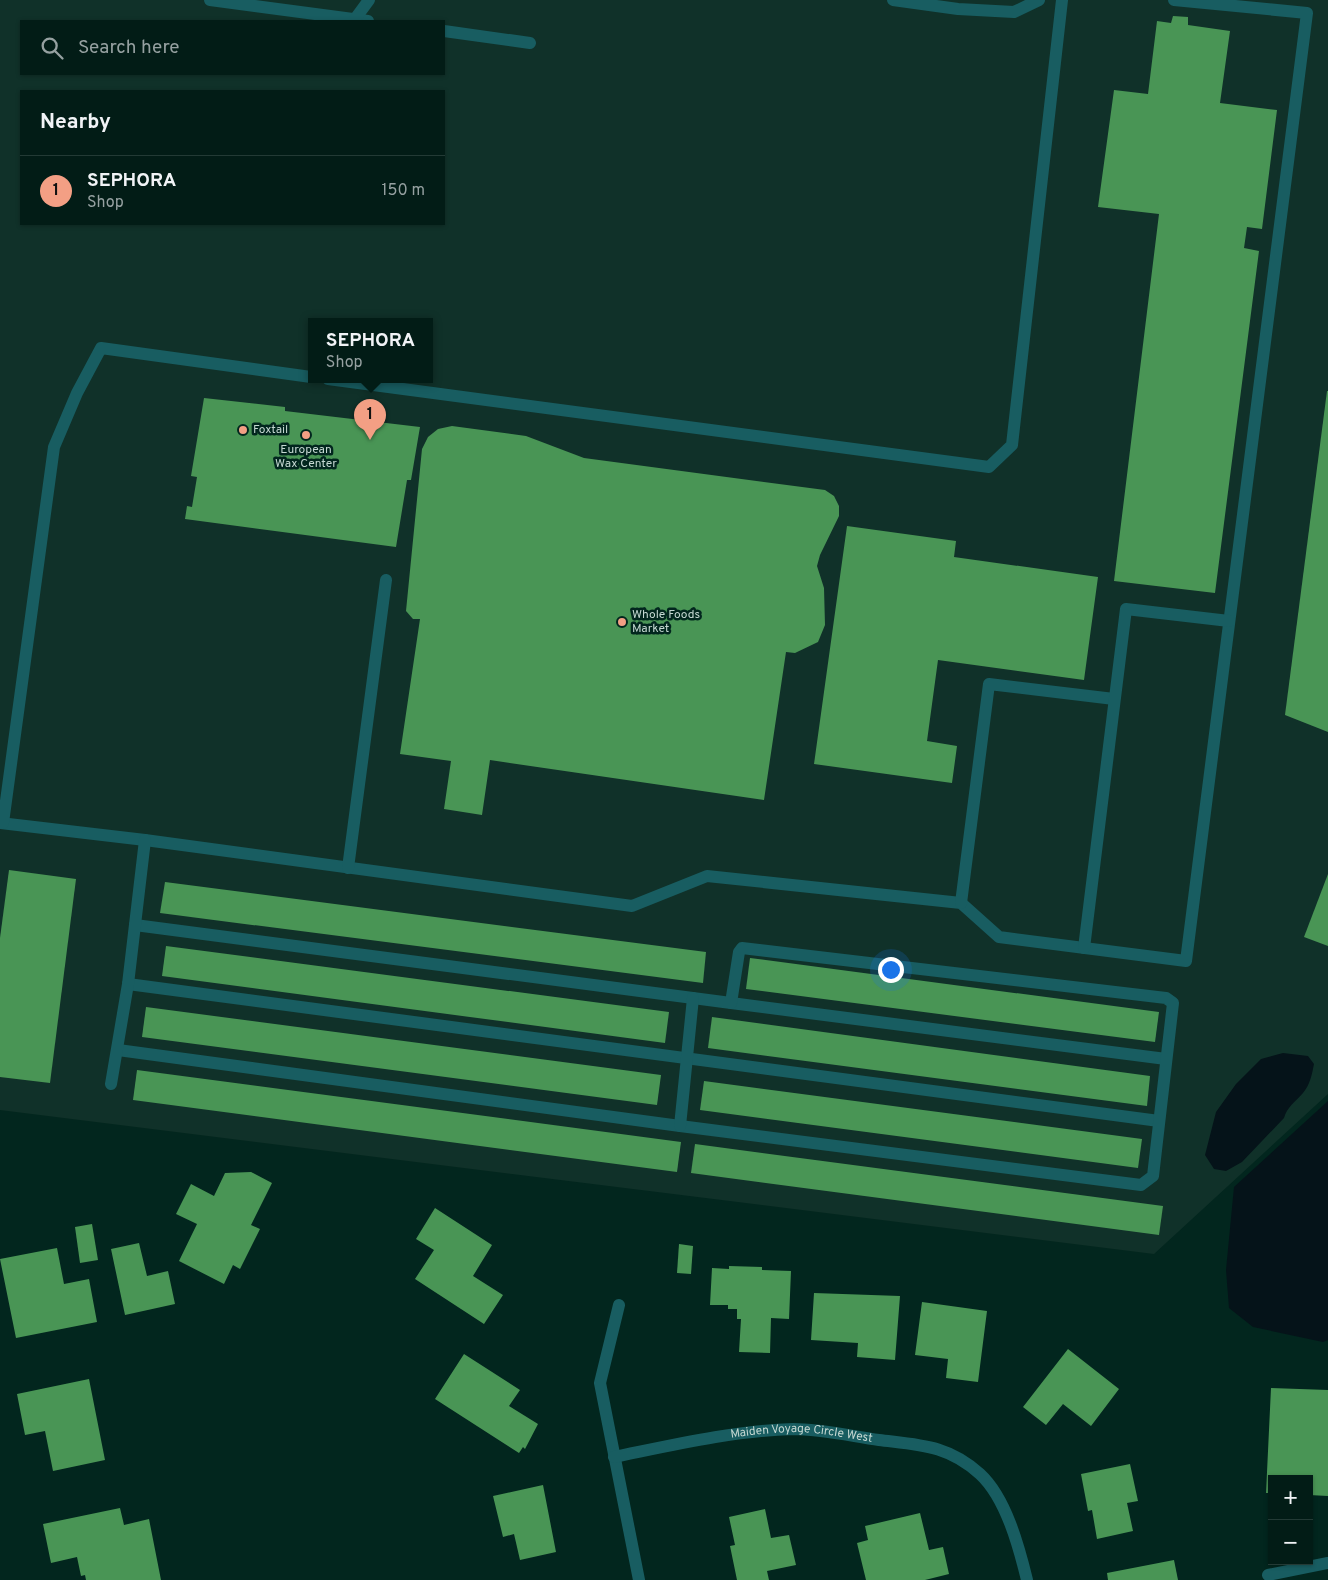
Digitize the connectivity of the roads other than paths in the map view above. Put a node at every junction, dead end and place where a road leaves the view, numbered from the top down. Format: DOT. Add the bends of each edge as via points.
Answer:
graph roads {
  1 [pos="210,0"];
  2 [pos="369,0"];
  3 [pos="893,0"];
  4 [pos="1039,0"];
  5 [pos="1062,0"];
  6 [pos="1174,0"];
  7 [pos="1236,3"];
  8 [pos="355,19"];
  9 [pos="362,20"];
  10 [pos="445,32"];
  11 [pos="530,43"];
  12 [pos="308,376"];
  13 [pos="358,383"];
  14 [pos="386,580"];
  15 [pos="1230,621"];
  16 [pos="1114,699"];
  17 [pos="1,823"];
  18 [pos="145,840"];
  19 [pos="348,868"];
  20 [pos="961,903"];
  21 [pos="135,925"];
  22 [pos="1084,948"];
  23 [pos="128,984"];
  24 [pos="693,998"];
  25 [pos="731,1002"];
  26 [pos="118,1050"];
  27 [pos="687,1058"];
  28 [pos="1166,1059"];
  29 [pos="111,1084"];
  30 [pos="1159,1120"];
  31 [pos="680,1126"];
  32 [pos="619,1305"];
  33 [pos="614,1457"];
  34 [pos="1328,1563"];
  35 [pos="1268,1575"];
  36 [pos="639,1580"];
  37 [pos="1027,1580"];
  1 -- 8 [label="street"];
  2 -- 8 [label="street"];
  3 -- 4 [label="street" via="958,9 1014,12"];
  5 -- 13 [label="street" via="1012,445 988,467"];
  6 -- 7 [label="street"];
  7 -- 15 [label="street" via="1307,13"];
  8 -- 9 [label="street"];
  10 -- 11 [label="street"];
  12 -- 17 [label="street" via="101,348 54,446"];
  14 -- 19 [label="street"];
  15 -- 16 [label="street" via="1126,609"];
  15 -- 22 [label="street" via="1186,962"];
  16 -- 20 [label="street" via="989,684"];
  16 -- 22 [label="street"];
  17 -- 18 [label="street"];
  18 -- 19 [label="street"];
  18 -- 21 [label="street"];
  19 -- 20 [label="street" via="632,906 707,876"];
  20 -- 22 [label="street" via="999,937"];
  21 -- 23 [label="street"];
  21 -- 24 [label="street"];
  23 -- 26 [label="street"];
  23 -- 27 [label="street"];
  24 -- 25 [label="street"];
  24 -- 27 [label="street"];
  25 -- 28 [label="street"];
  25 -- 28 [label="street" via="742,948 1166,998 1173,1003"];
  26 -- 29 [label="street"];
  26 -- 31 [label="street"];
  27 -- 30 [label="street"];
  27 -- 31 [label="street"];
  28 -- 30 [label="street"];
  30 -- 31 [label="street" via="1153,1176 1141,1185"];
  32 -- 33 [label="street" via="600,1383"];
  33 -- 36 [label="street"];
  33 -- 37 [label="street, Maiden Voyage Circle West" via="719,1435 794,1429 929,1446 957,1455 982,1475 997,1497 1019,1544"];
  34 -- 35 [label="street"];
}
